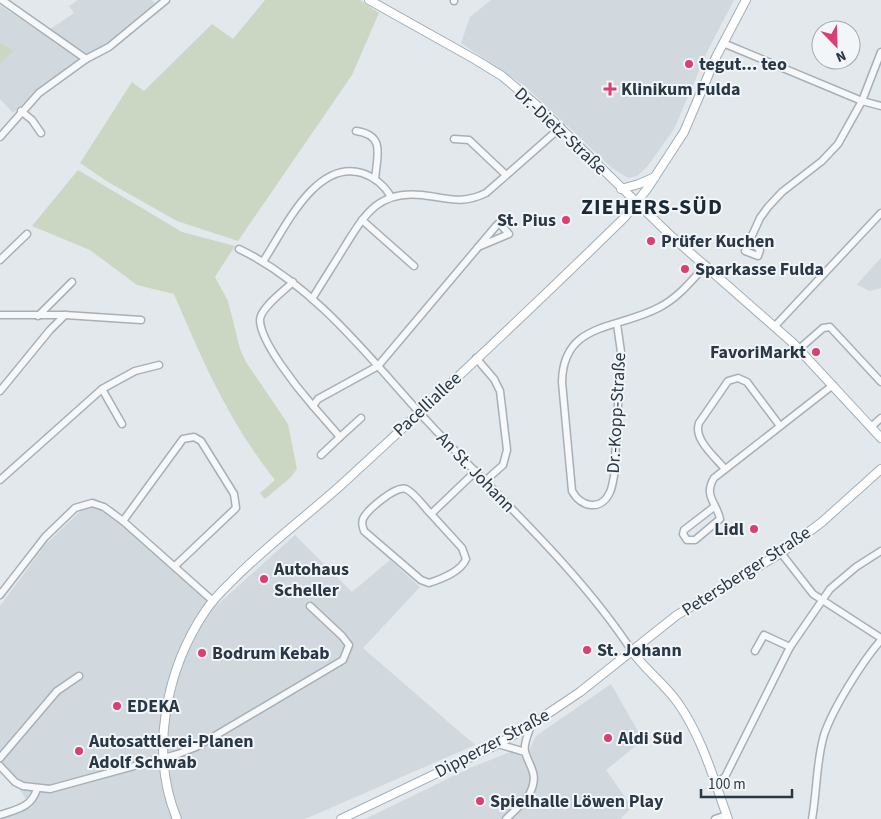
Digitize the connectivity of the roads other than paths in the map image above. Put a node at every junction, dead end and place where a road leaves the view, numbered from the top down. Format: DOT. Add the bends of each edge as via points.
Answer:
graph roads {
  1 [pos="2,0"];
  2 [pos="166,0"];
  3 [pos="369,0"];
  4 [pos="746,0"];
  5 [pos="723,43"];
  6 [pos="881,52"];
  7 [pos="86,59"];
  8 [pos="862,101"];
  9 [pos="881,106"];
  10 [pos="21,111"];
  11 [pos="561,127"];
  12 [pos="356,131"];
  13 [pos="41,133"];
  14 [pos="0,137"];
  15 [pos="454,139"];
  16 [pos="505,174"];
  17 [pos="656,176"];
  18 [pos="374,179"];
  19 [pos="622,188"];
  20 [pos="391,197"];
  21 [pos="636,203"];
  22 [pos="881,213"];
  23 [pos="362,220"];
  24 [pos="27,234"];
  25 [pos="750,241"];
  26 [pos="478,247"];
  27 [pos="239,249"];
  28 [pos="0,260"];
  29 [pos="264,260"];
  30 [pos="706,265"];
  31 [pos="414,266"];
  32 [pos="72,282"];
  33 [pos="293,282"];
  34 [pos="312,299"];
  35 [pos="0,315"];
  36 [pos="46,315"];
  37 [pos="65,315"];
  38 [pos="38,316"];
  39 [pos="141,320"];
  40 [pos="618,324"];
  41 [pos="775,326"];
  42 [pos="50,330"];
  43 [pos="799,348"];
  44 [pos="476,358"];
  45 [pos="159,364"];
  46 [pos="378,366"];
  47 [pos="881,382"];
  48 [pos="833,385"];
  49 [pos="102,389"];
  50 [pos="0,391"];
  51 [pos="313,406"];
  52 [pos="419,412"];
  53 [pos="361,418"];
  54 [pos="881,418"];
  55 [pos="122,424"];
  56 [pos="780,426"];
  57 [pos="872,427"];
  58 [pos="340,437"];
  59 [pos="881,438"];
  60 [pos="321,455"];
  61 [pos="725,469"];
  62 [pos="881,469"];
  63 [pos="476,471"];
  64 [pos="0,480"];
  65 [pos="485,481"];
  66 [pos="714,507"];
  67 [pos="431,514"];
  68 [pos="123,521"];
  69 [pos="881,550"];
  70 [pos="781,552"];
  71 [pos="176,566"];
  72 [pos="0,595"];
  73 [pos="213,601"];
  74 [pos="822,602"];
  75 [pos="310,606"];
  76 [pos="881,639"];
  77 [pos="790,647"];
  78 [pos="632,651"];
  79 [pos="755,651"];
  80 [pos="79,676"];
  81 [pos="532,725"];
  82 [pos="498,744"];
  83 [pos="525,752"];
  84 [pos="0,758"];
  85 [pos="165,758"];
  86 [pos="0,766"];
  87 [pos="715,784"];
  88 [pos="37,789"];
  89 [pos="0,815"];
  90 [pos="728,817"];
  91 [pos="178,819"];
  92 [pos="341,819"];
  93 [pos="506,819"];
  94 [pos="715,819"];
  95 [pos="812,819"];
  1 -- 7 [label="street"];
  2 -- 7 [label="street" via="122,38"];
  3 -- 11 [label="main road, Dr.-Dietz-Straße" via="489,68"];
  4 -- 5 [label="main road, Pacelliallee"];
  5 -- 8 [label="street"];
  5 -- 17 [label="main road, Pacelliallee" via="684,132"];
  6 -- 8 [label="street"];
  7 -- 10 [label="street" via="39,93"];
  8 -- 9 [label="street"];
  8 -- 25 [label="street" via="838,144 777,198 760,218"];
  10 -- 13 [label="street"];
  10 -- 14 [label="street"];
  11 -- 16 [label="street"];
  11 -- 19 [label="main road, Dr.-Dietz-Straße"];
  12 -- 18 [label="street" via="372,136 376,142"];
  15 -- 16 [label="street" via="469,140"];
  16 -- 20 [label="street" via="486,193 460,202 412,194"];
  17 -- 19 [label="main road"];
  17 -- 21 [label="main road, Pacelliallee"];
  18 -- 20 [label="street"];
  18 -- 29 [label="street" via="359,172 345,171 322,180 312,189"];
  19 -- 21 [label="main road, Dr.-Dietz-Straße"];
  20 -- 23 [label="street" via="370,209"];
  21 -- 30 [label="main road, Dr.-Dietz-Straße"];
  21 -- 44 [label="main road, Pacelliallee"];
  22 -- 41 [label="street"];
  23 -- 31 [label="street"];
  23 -- 34 [label="street"];
  24 -- 28 [label="street"];
  26 -- 26 [label="street" via="499,223 509,234"];
  26 -- 46 [label="street"];
  27 -- 29 [label="street, An St. Johann"];
  29 -- 33 [label="street, An St. Johann"];
  30 -- 40 [label="street, Dr.-Kopp-Straße" via="673,299"];
  30 -- 41 [label="main road, Dr.-Dietz-Straße"];
  32 -- 38 [label="street"];
  33 -- 34 [label="street, An St. Johann"];
  33 -- 51 [label="street" via="262,313 260,321 281,365"];
  34 -- 46 [label="street, An St. Johann"];
  35 -- 38 [label="street"];
  36 -- 37 [label="street"];
  36 -- 38 [label="street"];
  36 -- 42 [label="street"];
  37 -- 39 [label="street"];
  37 -- 42 [label="street"];
  40 -- 40 [label="street, Dr.-Kopp-Straße" via="578,340 565,356 562,366 572,491 578,501 586,505 601,502 609,494 614,476 621,352"];
  41 -- 43 [label="main road, Dr.-Dietz-Straße"];
  42 -- 50 [label="street"];
  43 -- 47 [label="street" via="818,331 830,327"];
  43 -- 48 [label="main road, Dr.-Dietz-Straße"];
  44 -- 52 [label="main road, Pacelliallee"];
  44 -- 65 [label="street" via="494,378 500,391 507,450 503,465"];
  45 -- 49 [label="street" via="135,371"];
  46 -- 51 [label="street" via="318,399"];
  46 -- 52 [label="street, An St. Johann"];
  48 -- 56 [label="street"];
  48 -- 57 [label="main road, Dr.-Dietz-Straße"];
  49 -- 55 [label="street"];
  49 -- 64 [label="street"];
  51 -- 58 [label="street"];
  52 -- 63 [label="street, An St. Johann"];
  52 -- 73 [label="main road, Pacelliallee" via="244,569"];
  53 -- 58 [label="street"];
  54 -- 57 [label="street"];
  56 -- 61 [label="street"];
  56 -- 61 [label="street" via="747,382 738,378 728,381 697,430 700,439"];
  57 -- 59 [label="main road, Dr.-Dietz-Straße"];
  58 -- 60 [label="street"];
  61 -- 66 [label="street" via="710,486 709,497"];
  62 -- 70 [label="main road, Petersberger Straße" via="822,522"];
  63 -- 65 [label="street, An St. Johann"];
  63 -- 67 [label="street"];
  65 -- 78 [label="street, An St. Johann" via="559,560"];
  66 -- 66 [label="street" via="720,516 718,522 693,541 688,540 684,530"];
  67 -- 67 [label="street" via="462,548 466,559 459,568 429,584 364,531 362,525 363,518 396,489 408,490"];
  68 -- 71 [label="street"];
  68 -- 71 [label="street" via="183,440 194,437 201,441 234,494 236,508"];
  68 -- 72 [label="street" via="104,507 92,503 75,508 45,538"];
  69 -- 74 [label="street" via="830,589"];
  70 -- 74 [label="street"];
  70 -- 78 [label="main road, Petersberger Straße" via="677,615"];
  71 -- 73 [label="street"];
  73 -- 85 [label="main road, Pacelliallee" via="188,643 166,704"];
  74 -- 76 [label="street"];
  74 -- 77 [label="street"];
  75 -- 85 [label="street" via="349,645 344,660 196,747"];
  76 -- 95 [label="street" via="870,652 824,735"];
  77 -- 79 [label="street" via="764,635"];
  77 -- 87 [label="street" via="725,776"];
  78 -- 81 [label="main road, Dipperzer Straße"];
  78 -- 87 [label="main road" via="677,701 699,742"];
  80 -- 84 [label="street" via="57,691"];
  81 -- 82 [label="main road, Dipperzer Straße"];
  81 -- 83 [label="street"];
  82 -- 83 [label="street"];
  82 -- 92 [label="main road, Dipperzer Straße"];
  83 -- 93 [label="street" via="533,767 534,782 527,797"];
  85 -- 88 [label="street"];
  85 -- 91 [label="main road, Pacelliallee" via="170,799"];
  86 -- 88 [label="street" via="15,782"];
  87 -- 90 [label="main road"];
  88 -- 89 [label="street" via="26,806"];
  90 -- 94 [label="street"];
}
